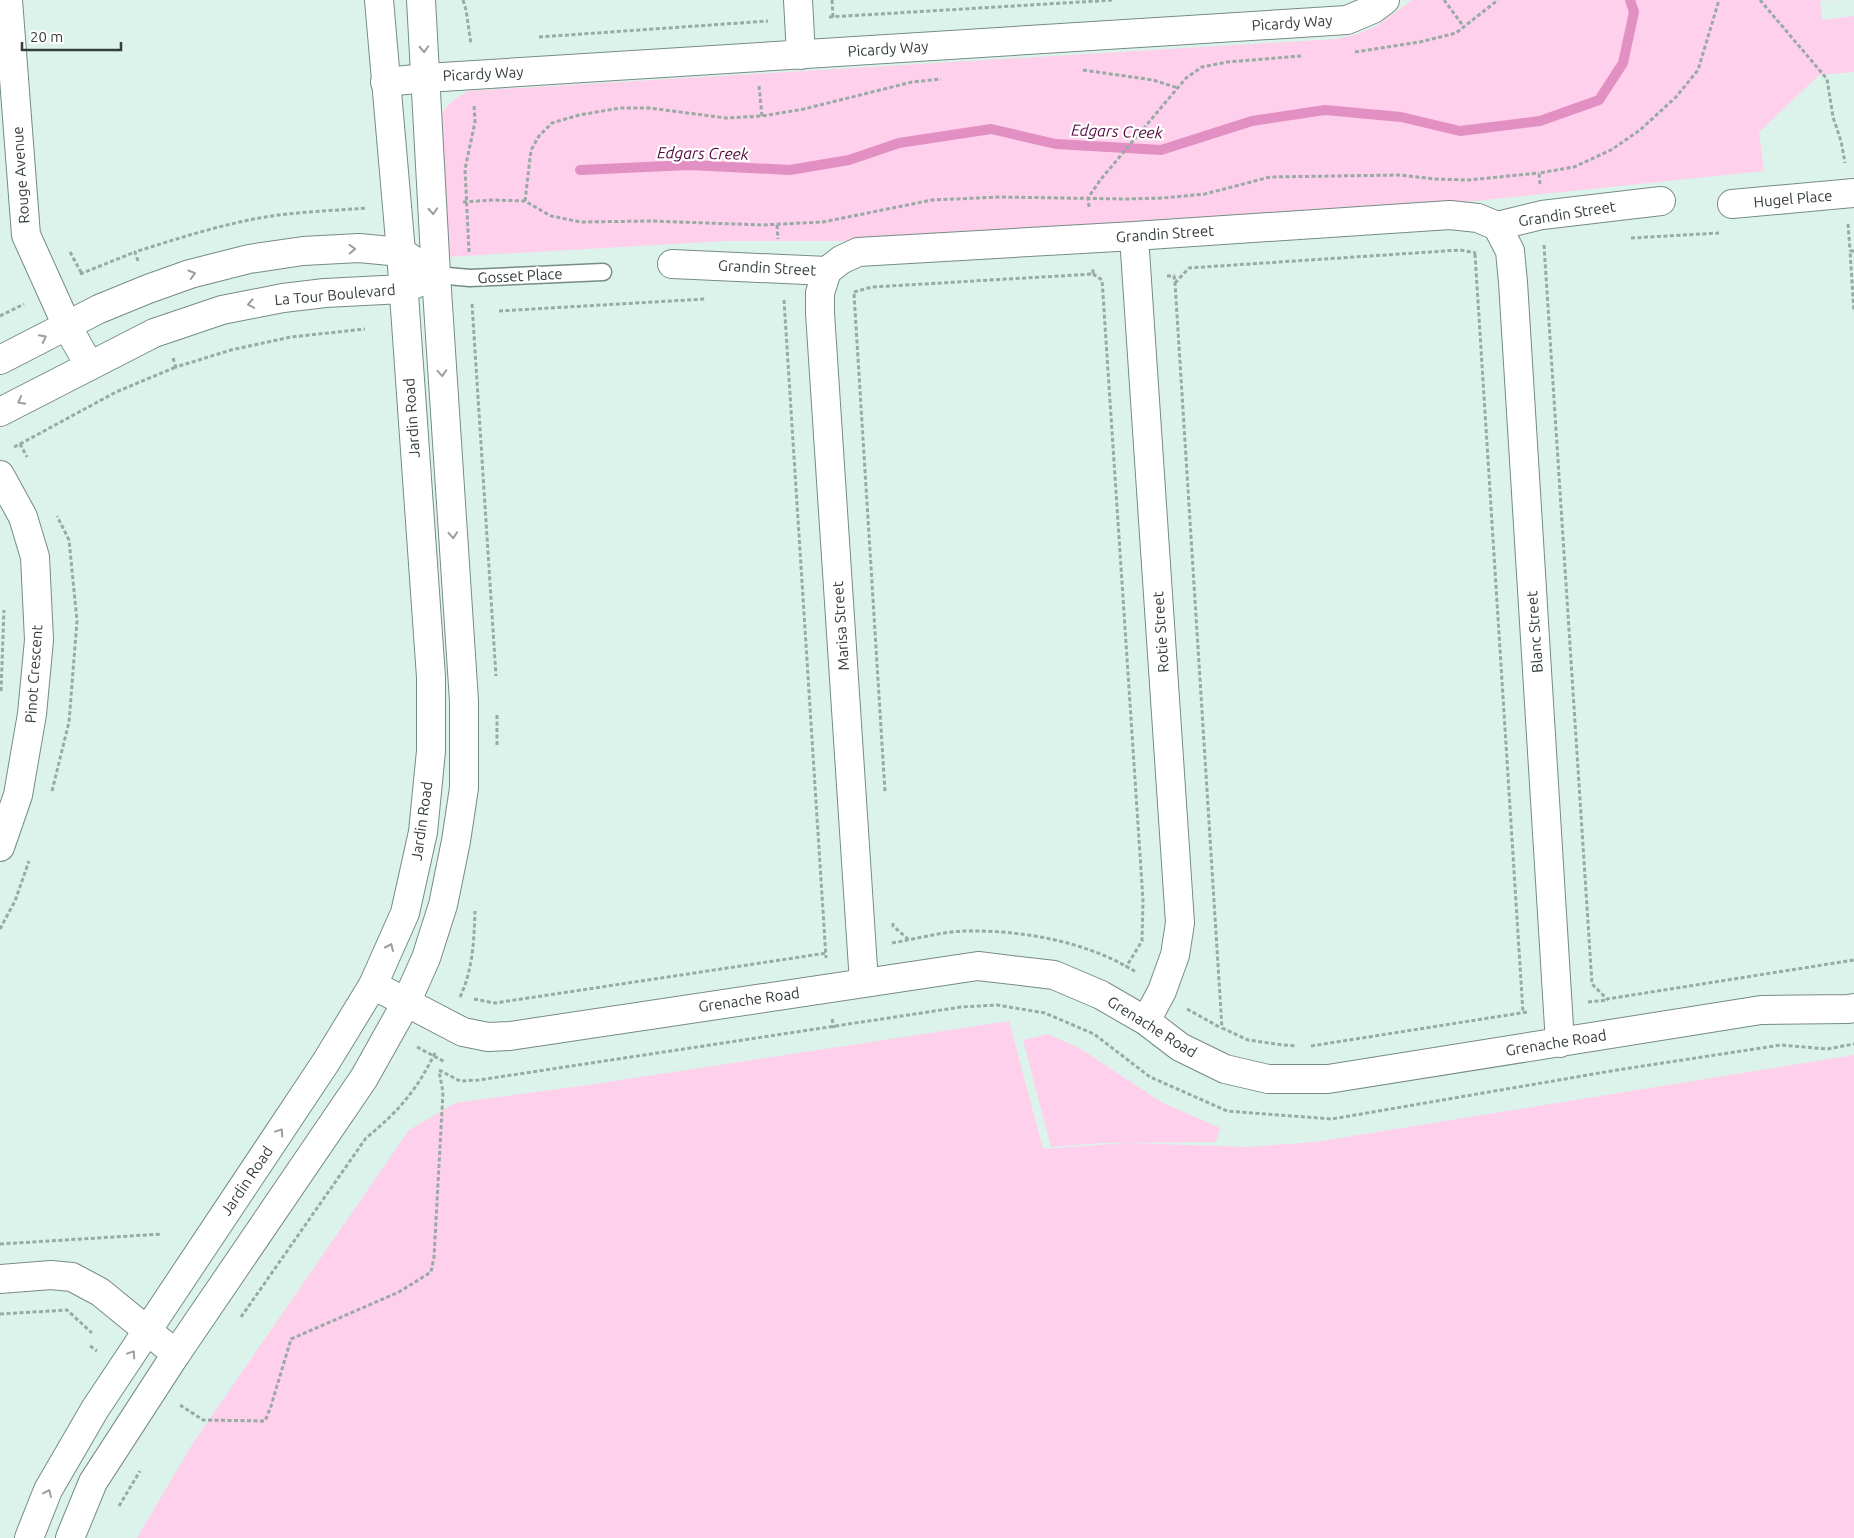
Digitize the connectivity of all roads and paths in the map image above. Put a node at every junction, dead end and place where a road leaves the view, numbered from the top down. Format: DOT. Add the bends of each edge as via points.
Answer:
graph roads {
  1 [pos="8,0"];
  2 [pos="379,0"];
  3 [pos="421,0"];
  4 [pos="832,0"];
  5 [pos="1114,0"];
  6 [pos="1385,0"];
  7 [pos="1444,0"];
  8 [pos="1719,0"];
  9 [pos="1760,0"];
  10 [pos="799,9"];
  11 [pos="833,17"];
  12 [pos="1464,27"];
  13 [pos="532,38"];
  14 [pos="801,55"];
  15 [pos="1082,70"];
  16 [pos="426,78"];
  17 [pos="949,78"];
  18 [pos="385,82"];
  19 [pos="1178,88"];
  20 [pos="1160,110"];
  21 [pos="1539,173"];
  22 [pos="1850,194"];
  23 [pos="1088,198"];
  24 [pos="467,201"];
  25 [pos="525,201"];
  26 [pos="1661,201"];
  27 [pos="1732,204"];
  28 [pos="1542,215"];
  29 [pos="1496,226"];
  30 [pos="1134,236"];
  31 [pos="1852,251"];
  32 [pos="401,252"];
  33 [pos="1475,253"];
  34 [pos="672,264"];
  35 [pos="827,271"];
  36 [pos="603,272"];
  37 [pos="1093,274"];
  38 [pos="436,275"];
  39 [pos="403,288"];
  40 [pos="784,294"];
  41 [pos="1854,312"];
  42 [pos="67,326"];
  43 [pos="0,360"];
  44 [pos="89,365"];
  45 [pos="176,366"];
  46 [pos="0,412"];
  47 [pos="20,444"];
  48 [pos="0,475"];
  49 [pos="4,609"];
  50 [pos="0,700"];
  51 [pos="0,847"];
  52 [pos="1854,960"];
  53 [pos="1126,967"];
  54 [pos="864,983"];
  55 [pos="373,985"];
  56 [pos="828,989"];
  57 [pos="1607,999"];
  58 [pos="406,1003"];
  59 [pos="1558,1007"];
  60 [pos="1854,1008"];
  61 [pos="1523,1013"];
  62 [pos="1146,1021"];
  63 [pos="1222,1028"];
  64 [pos="1612,1035"];
  65 [pos="1560,1043"];
  66 [pos="439,1070"];
  67 [pos="162,1234"];
  68 [pos="0,1244"];
  69 [pos="0,1279"];
  70 [pos="0,1314"];
  71 [pos="148,1330"];
  72 [pos="92,1333"];
  73 [pos="176,1354"];
  74 [pos="180,1406"];
  75 [pos="29,1538"];
  76 [pos="70,1538"];
  1 -- 42 [label="street, Rouge Avenue" via="26,235"];
  2 -- 18 [label="street, Jardin Road"];
  3 -- 16 [label="street, one-way"];
  4 -- 11 [label="path"];
  5 -- 11 [label="path"];
  6 -- 14 [label="street, Picardy Way" via="1374,9 1347,20"];
  7 -- 12 [label="path"];
  8 -- 21 [label="path" via="1698,70 1676,98 1611,150 1574,166"];
  9 -- 22 [label="path" via="1827,79"];
  10 -- 11 [label="path"];
  10 -- 13 [label="path"];
  10 -- 14 [label="street"];
  14 -- 16 [label="street, Picardy Way"];
  15 -- 19 [label="path" via="1153,80"];
  16 -- 18 [label="street, Picardy Way"];
  16 -- 38 [label="street, one-way"];
  17 -- 25 [label="path" via="912,82 762,116 726,118 639,108 579,114 552,123 539,136 531,150"];
  18 -- 32 [label="street, Jardin Road"];
  20 -- 23 [label="path" via="1100,179"];
  21 -- 23 [label="path" via="1468,180 1402,175 1270,177 1205,194 1125,200"];
  21 -- 28 [label="path"];
  22 -- 27 [label="street, Hugel Place"];
  22 -- 31 [label="path"];
  23 -- 25 [label="path" via="932,200 823,222 762,225 581,222 551,216"];
  24 -- 25 [label="path"];
  26 -- 28 [label="street, Grandin Street"];
  28 -- 29 [label="street, Grandin Street"];
  28 -- 57 [label="path" via="1592,984"];
  29 -- 30 [label="street, Grandin Street" via="1478,218 1450,215"];
  29 -- 59 [label="street, Blanc Street" via="1510,251 1513,282"];
  30 -- 35 [label="street, Grandin Street" via="858,252"];
  30 -- 62 [label="street, Rotie Street" via="1180,923 1175,955"];
  31 -- 41 [label="path"];
  32 -- 38 [label="street"];
  32 -- 39 [label="street, Jardin Road"];
  42 -- 32 [label="street, one-way" via="148,289 248,259 303,251 359,248"];
  33 -- 61 [label="path"];
  34 -- 35 [label="street, Grandin Street"];
  35 -- 54 [label="street, Marisa Street" via="820,293 820,313"];
  36 -- 38 [label="lane, Gosset Place" via="470,278"];
  37 -- 53 [label="path" via="1102,280 1144,900 1142,941"];
  38 -- 39 [label="street, La Tour Boulevard"];
  38 -- 58 [label="street, one-way" via="464,701 464,788 443,905 426,958"];
  39 -- 44 [label="street, La Tour Boulevard, one-way" via="283,298 222,310 154,333"];
  55 -- 39 [label="street, Jardin Road, one-way" via="405,913 423,832 431,751 431,677"];
  40 -- 56 [label="path"];
  43 -- 42 [label="street, one-way"];
  42 -- 44 [label="street, Rouge Avenue"];
  44 -- 46 [label="street, La Tour Boulevard, one-way"];
  45 -- 47 [label="path" via="116,392"];
  48 -- 51 [label="street, Pinot Crescent" via="23,517 34,557 39,640 32,714 18,796"];
  49 -- 50 [label="path"];
  52 -- 57 [label="path"];
  54 -- 56 [label="street, Grenache Road"];
  54 -- 62 [label="street, Grenache Road" via="978,966 1054,975 1101,994"];
  55 -- 58 [label="street, Grenache Road"];
  71 -- 55 [label="street, Jardin Road, one-way" via="326,1062"];
  56 -- 58 [label="street, Grenache Road" via="488,1037 463,1032"];
  57 -- 59 [label="path"];
  57 -- 64 [label="path"];
  58 -- 73 [label="street" via="364,1078"];
  59 -- 61 [label="path"];
  59 -- 65 [label="street, Blanc Street"];
  60 -- 64 [label="street, Grenache Road" via="1761,1010"];
  61 -- 63 [label="path" via="1313,1046 1283,1046 1248,1040"];
  62 -- 65 [label="street, Grenache Road" via="1180,1047 1225,1070 1268,1079 1328,1079"];
  64 -- 65 [label="street, Grenache Road"];
  66 -- 74 [label="path" via="443,1092 431,1272 399,1292 291,1339 265,1421 203,1420"];
  67 -- 68 [label="path"];
  69 -- 71 [label="street" via="51,1275 72,1277 100,1292"];
  70 -- 72 [label="path" via="67,1310"];
  71 -- 73 [label="street"];
  75 -- 71 [label="street, Jardin Road, one-way" via="48,1490 95,1409"];
  73 -- 76 [label="street" via="93,1482"];
}
